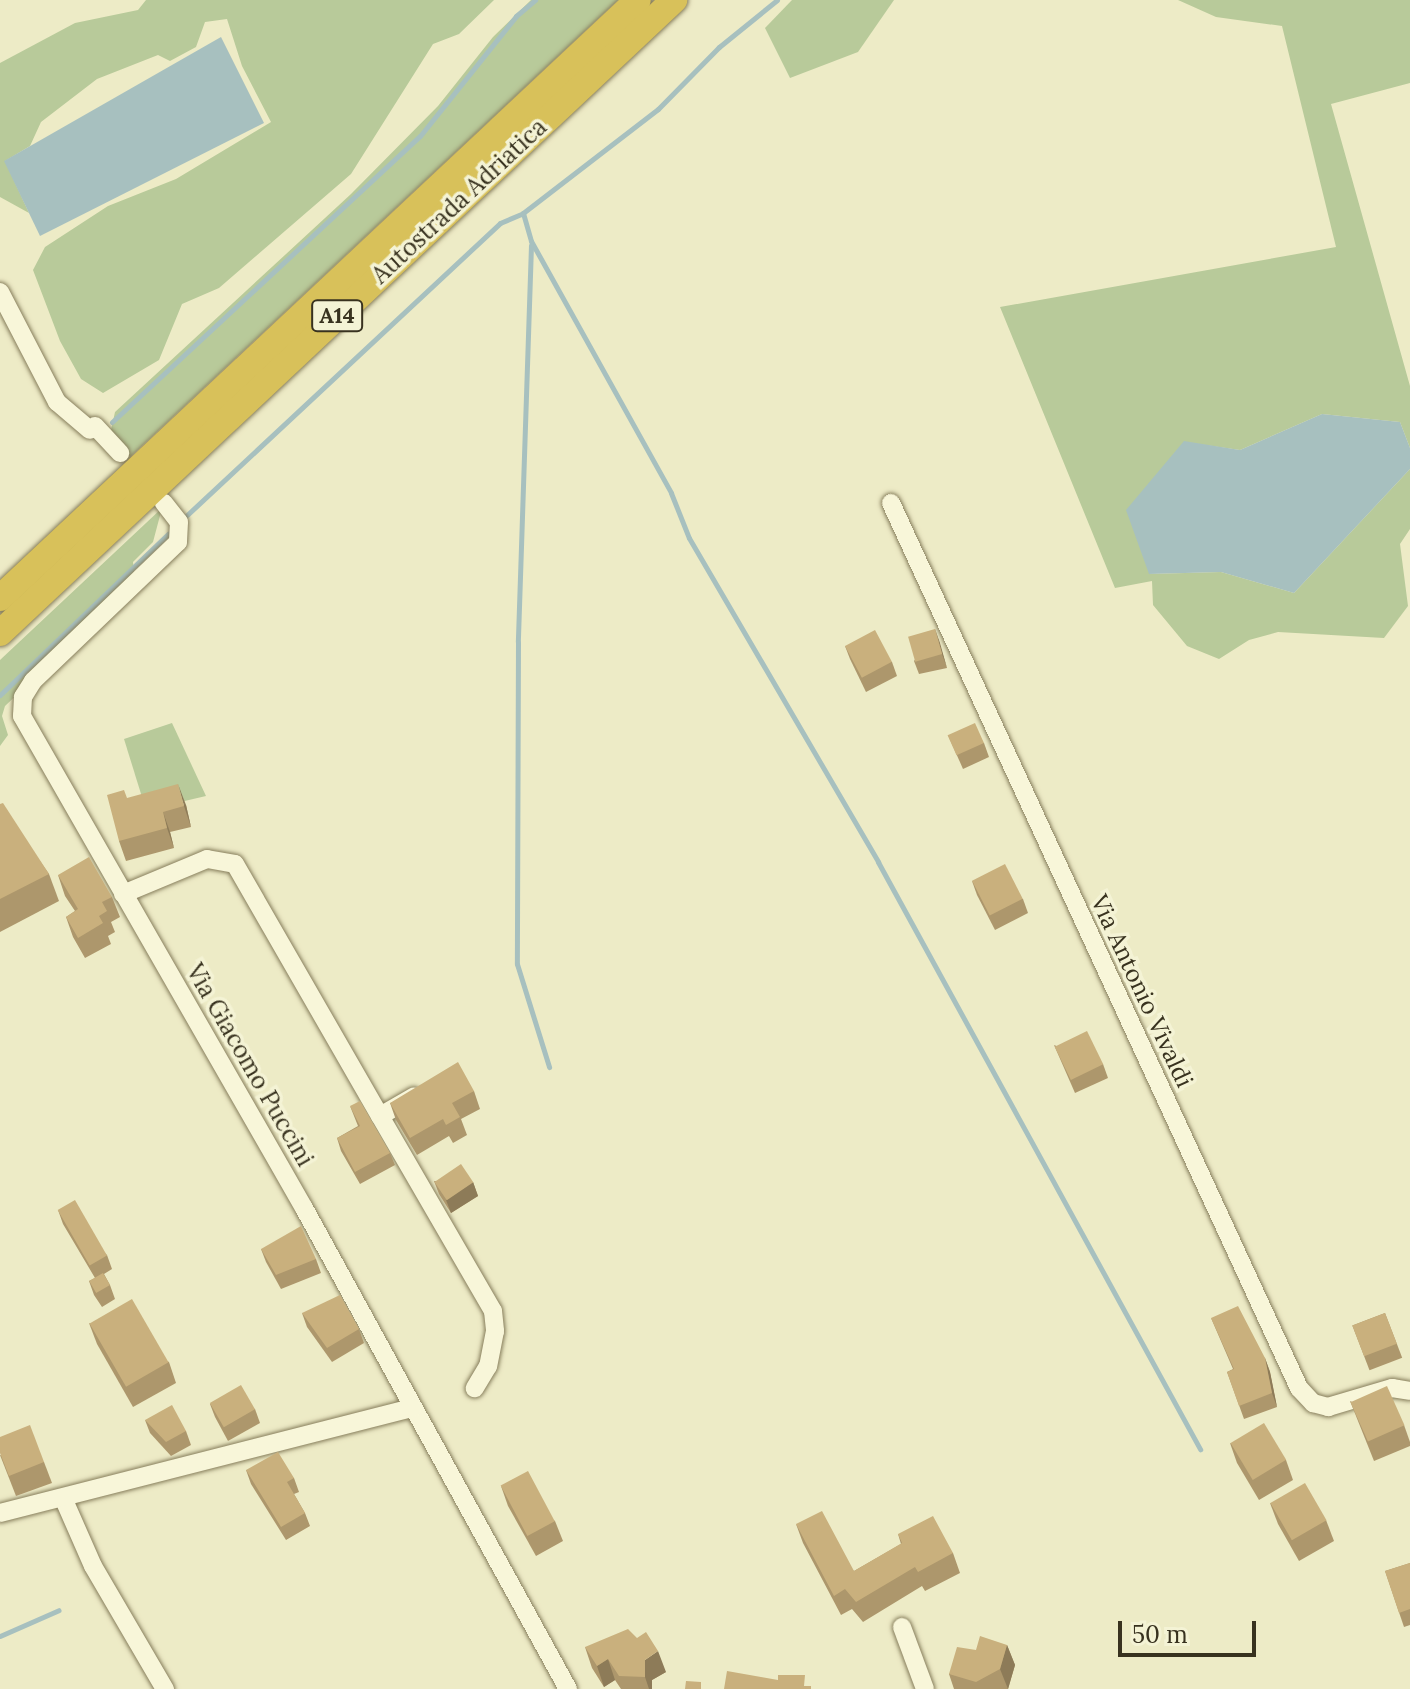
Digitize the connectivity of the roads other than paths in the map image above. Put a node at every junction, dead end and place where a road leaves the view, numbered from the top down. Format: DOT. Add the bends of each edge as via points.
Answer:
graph roads {
  1 [pos="638,0"];
  2 [pos="674,0"];
  3 [pos="0,292"];
  4 [pos="120,453"];
  5 [pos="164,503"];
  6 [pos="891,503"];
  7 [pos="0,598"];
  8 [pos="0,633"];
  9 [pos="123,894"];
  10 [pos="427,1088"];
  11 [pos="380,1116"];
  12 [pos="475,1388"];
  13 [pos="1410,1391"];
  14 [pos="413,1408"];
  15 [pos="64,1500"];
  16 [pos="0,1513"];
  17 [pos="902,1627"];
  18 [pos="165,1689"];
  19 [pos="568,1689"];
  20 [pos="925,1689"];
  1 -- 7 [label="highway, Autostrada Adriatica / A14"];
  2 -- 8 [label="highway, Autostrada Adriatica / A14"];
  3 -- 4 [label="street" via="57,402"];
  5 -- 9 [label="street, Via Giacomo Puccini" via="181,527 178,542 33,681 21,706 24,722"];
  6 -- 13 [label="street, Via Antonio Vivaldi" via="1299,1388 1313,1403 1328,1407 1392,1388"];
  9 -- 11 [label="street" via="207,859 235,864"];
  9 -- 14 [label="street, Via Giacomo Puccini"];
  10 -- 11 [label="street"];
  11 -- 12 [label="street" via="493,1311 488,1366"];
  14 -- 15 [label="street"];
  14 -- 19 [label="street, Via Giacomo Puccini"];
  15 -- 16 [label="street"];
  15 -- 18 [label="street" via="93,1566"];
  17 -- 20 [label="street"];
}
